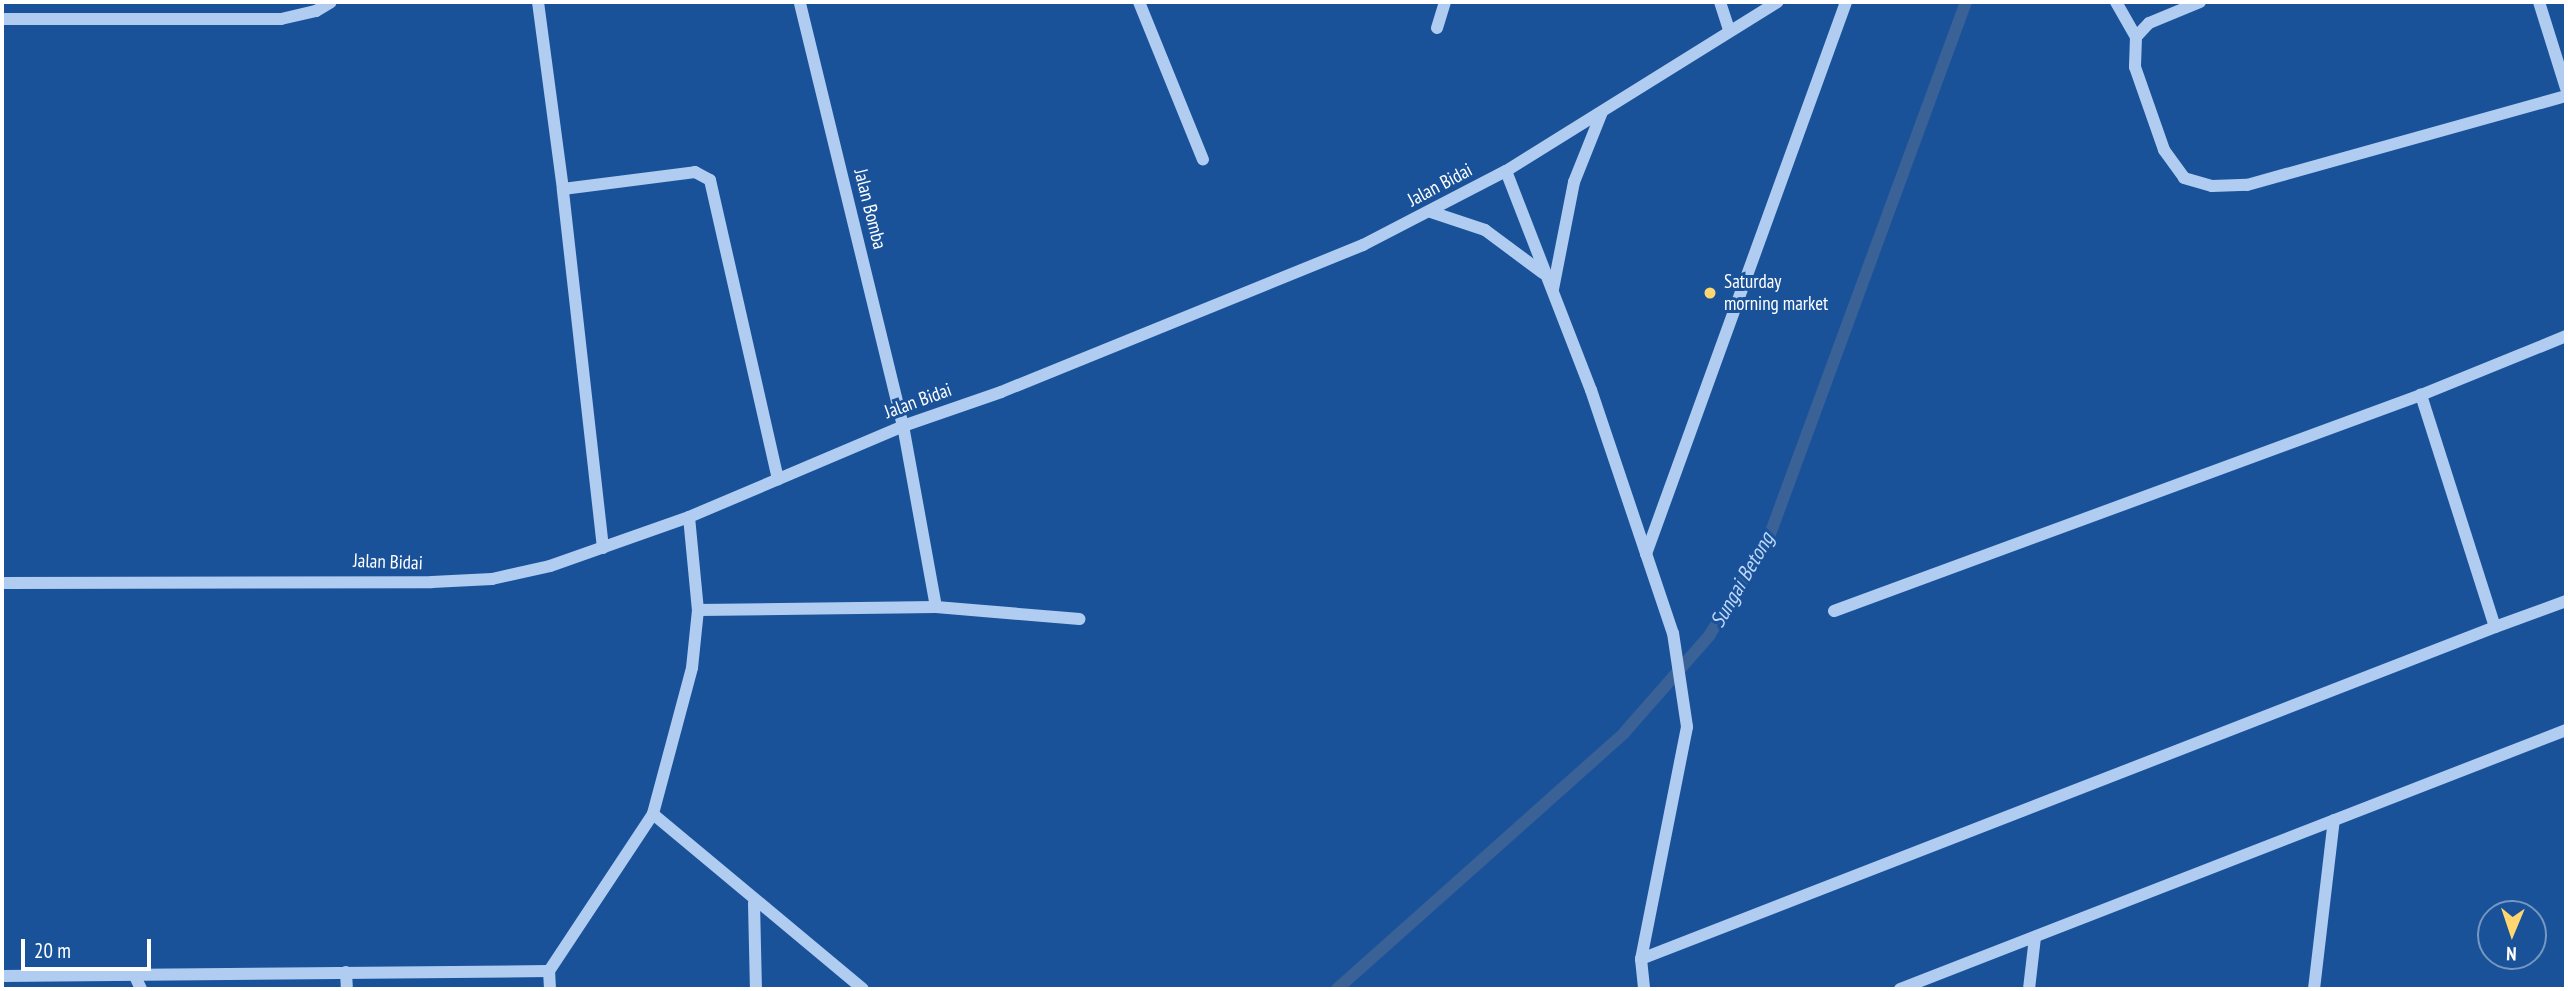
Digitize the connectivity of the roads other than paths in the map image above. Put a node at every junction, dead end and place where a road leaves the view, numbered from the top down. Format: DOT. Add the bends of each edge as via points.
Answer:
graph roads {
  1 [pos="331,2"];
  2 [pos="538,2"];
  3 [pos="800,2"];
  4 [pos="1139,2"];
  5 [pos="1444,2"];
  6 [pos="1720,2"];
  7 [pos="1778,2"];
  8 [pos="1846,2"];
  9 [pos="2116,2"];
  10 [pos="2200,2"];
  11 [pos="2539,2"];
  12 [pos="2,19"];
  13 [pos="1437,28"];
  14 [pos="1729,29"];
  15 [pos="2136,37"];
  16 [pos="2566,88"];
  17 [pos="2566,96"];
  18 [pos="1602,112"];
  19 [pos="1203,160"];
  20 [pos="1506,171"];
  21 [pos="563,190"];
  22 [pos="1431,212"];
  23 [pos="1546,275"];
  24 [pos="1553,293"];
  25 [pos="2566,336"];
  26 [pos="2421,395"];
  27 [pos="903,426"];
  28 [pos="778,479"];
  29 [pos="689,517"];
  30 [pos="603,548"];
  31 [pos="1646,554"];
  32 [pos="2,583"];
  33 [pos="2566,601"];
  34 [pos="936,607"];
  35 [pos="698,610"];
  36 [pos="1834,611"];
  37 [pos="1080,619"];
  38 [pos="2495,627"];
  39 [pos="2566,730"];
  40 [pos="653,814"];
  41 [pos="2334,820"];
  42 [pos="754,903"];
  43 [pos="2035,937"];
  44 [pos="1641,960"];
  45 [pos="549,971"];
  46 [pos="346,972"];
  47 [pos="134,974"];
  48 [pos="2,976"];
  49 [pos="141,989"];
  50 [pos="347,989"];
  51 [pos="550,989"];
  52 [pos="756,989"];
  53 [pos="863,989"];
  54 [pos="1644,989"];
  55 [pos="1900,989"];
  56 [pos="2029,989"];
  57 [pos="2314,989"];
  1 -- 12 [label="street" via="316,11 281,19"];
  2 -- 21 [label="street"];
  3 -- 27 [label="street, Jalan Bomba"];
  4 -- 19 [label="street"];
  5 -- 13 [label="street"];
  6 -- 14 [label="street"];
  7 -- 14 [label="street, Jalan Bidai"];
  8 -- 31 [label="street"];
  9 -- 15 [label="street"];
  10 -- 15 [label="street" via="2158,17"];
  11 -- 16 [label="street"];
  14 -- 18 [label="street, Jalan Bidai"];
  15 -- 17 [label="street" via="2136,67 2164,150 2184,178 2212,186 2247,185"];
  18 -- 20 [label="street, Jalan Bidai"];
  18 -- 24 [label="street" via="1574,182"];
  20 -- 22 [label="street, Jalan Bidai"];
  20 -- 23 [label="street"];
  21 -- 28 [label="street" via="695,172 709,180"];
  21 -- 30 [label="street"];
  22 -- 23 [label="street" via="1485,230"];
  22 -- 27 [label="street, Jalan Bidai" via="1224,303"];
  23 -- 24 [label="street"];
  24 -- 31 [label="street"];
  25 -- 26 [label="street"];
  26 -- 36 [label="street"];
  26 -- 38 [label="street"];
  27 -- 28 [label="street, Jalan Bidai"];
  27 -- 34 [label="street, Jalan Bomba"];
  28 -- 29 [label="street, Jalan Bidai"];
  29 -- 30 [label="street, Jalan Bidai"];
  29 -- 35 [label="street"];
  30 -- 32 [label="street, Jalan Bidai" via="492,579"];
  31 -- 44 [label="street" via="1673,633 1687,727"];
  33 -- 38 [label="street"];
  34 -- 35 [label="street"];
  34 -- 37 [label="street"];
  35 -- 40 [label="street" via="692,668"];
  38 -- 44 [label="street"];
  39 -- 41 [label="street"];
  40 -- 42 [label="street"];
  40 -- 45 [label="street"];
  41 -- 43 [label="street"];
  41 -- 57 [label="street"];
  42 -- 52 [label="street"];
  42 -- 53 [label="street"];
  43 -- 55 [label="street"];
  43 -- 56 [label="street"];
  44 -- 54 [label="street"];
  45 -- 46 [label="street"];
  45 -- 51 [label="street"];
  46 -- 47 [label="street"];
  46 -- 50 [label="street"];
  47 -- 48 [label="street"];
  47 -- 49 [label="street"];
}
